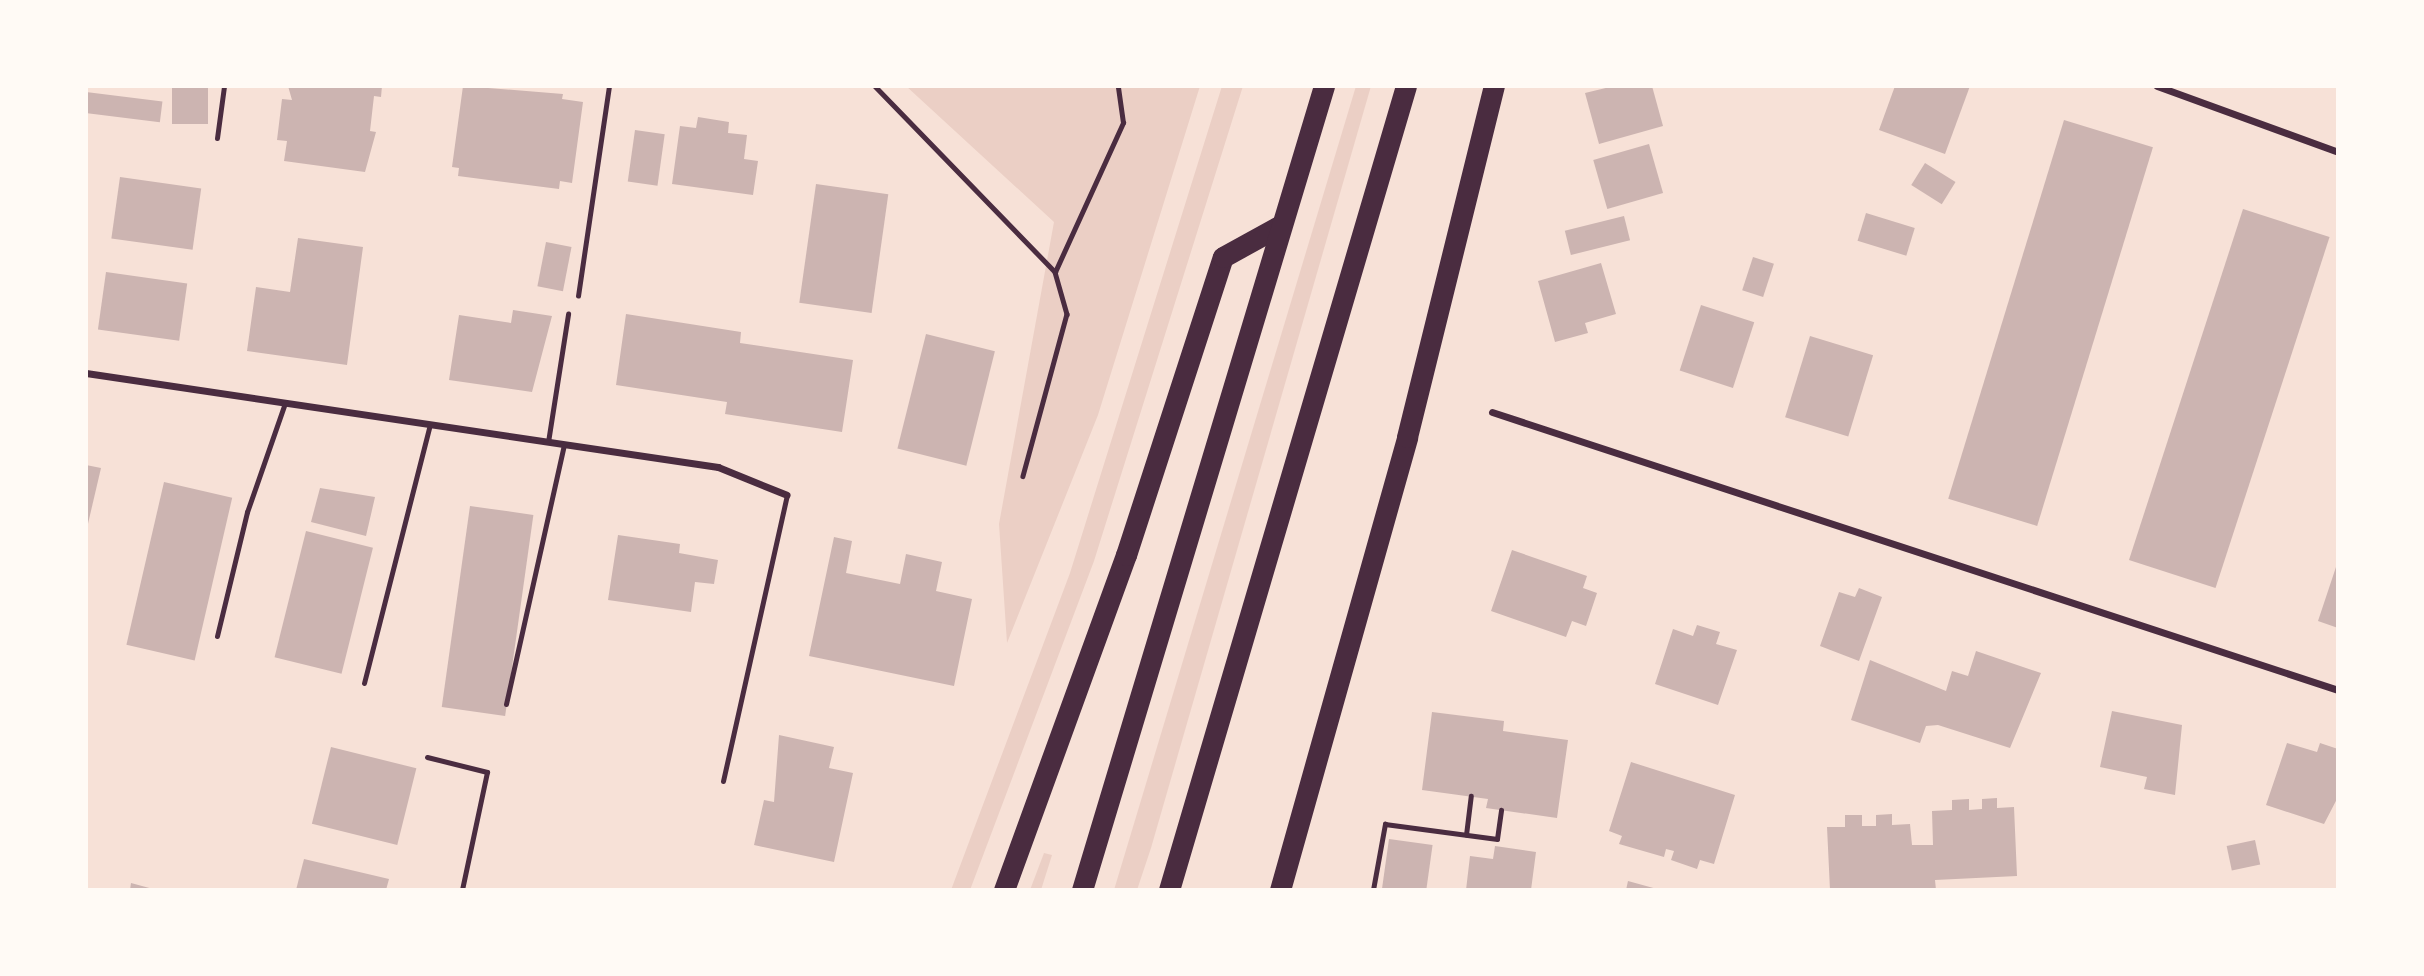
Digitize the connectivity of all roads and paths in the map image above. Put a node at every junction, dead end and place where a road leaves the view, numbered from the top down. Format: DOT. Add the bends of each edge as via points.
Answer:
graph roads {
  1 [pos="223,86"];
  2 [pos="609,86"];
  3 [pos="874,86"];
  4 [pos="1118,86"];
  5 [pos="1324,86"];
  6 [pos="1406,86"];
  7 [pos="1494,86"];
  8 [pos="2157,86"];
  9 [pos="217,138"];
  10 [pos="2338,152"];
  11 [pos="1281,225"];
  12 [pos="1055,272"];
  13 [pos="568,314"];
  14 [pos="86,373"];
  15 [pos="285,403"];
  16 [pos="1492,412"];
  17 [pos="430,424"];
  18 [pos="548,442"];
  19 [pos="564,444"];
  20 [pos="1023,476"];
  21 [pos="787,495"];
  22 [pos="217,636"];
  23 [pos="364,683"];
  24 [pos="2338,690"];
  25 [pos="506,704"];
  26 [pos="427,757"];
  27 [pos="723,781"];
  28 [pos="1471,796"];
  29 [pos="1501,810"];
  30 [pos="1466,835"];
  31 [pos="462,890"];
  32 [pos="1004,890"];
  33 [pos="1082,890"];
  34 [pos="1170,890"];
  35 [pos="1280,890"];
  36 [pos="1373,890"];
  1 -- 9 [label="lane"];
  2 -- 13 [label="path" via="582,288"];
  3 -- 12 [label="path"];
  4 -- 12 [label="path" via="1123,124"];
  5 -- 11 [label="highway"];
  6 -- 34 [label="highway"];
  7 -- 35 [label="highway" via="1407,436"];
  8 -- 10 [label="street"];
  11 -- 32 [label="highway" via="1223,257 1126,555"];
  11 -- 33 [label="highway"];
  12 -- 20 [label="path" via="1067,314"];
  13 -- 18 [label="lane"];
  14 -- 15 [label="street"];
  15 -- 17 [label="street"];
  15 -- 22 [label="lane" via="247,512"];
  16 -- 24 [label="street"];
  17 -- 18 [label="street"];
  17 -- 23 [label="lane"];
  18 -- 19 [label="street"];
  19 -- 21 [label="street" via="718,467"];
  19 -- 25 [label="lane"];
  21 -- 27 [label="lane"];
  26 -- 31 [label="lane" via="488,772"];
  28 -- 30 [label="path"];
  29 -- 30 [label="path" via="1497,839"];
  30 -- 36 [label="path" via="1385,824"];
}
